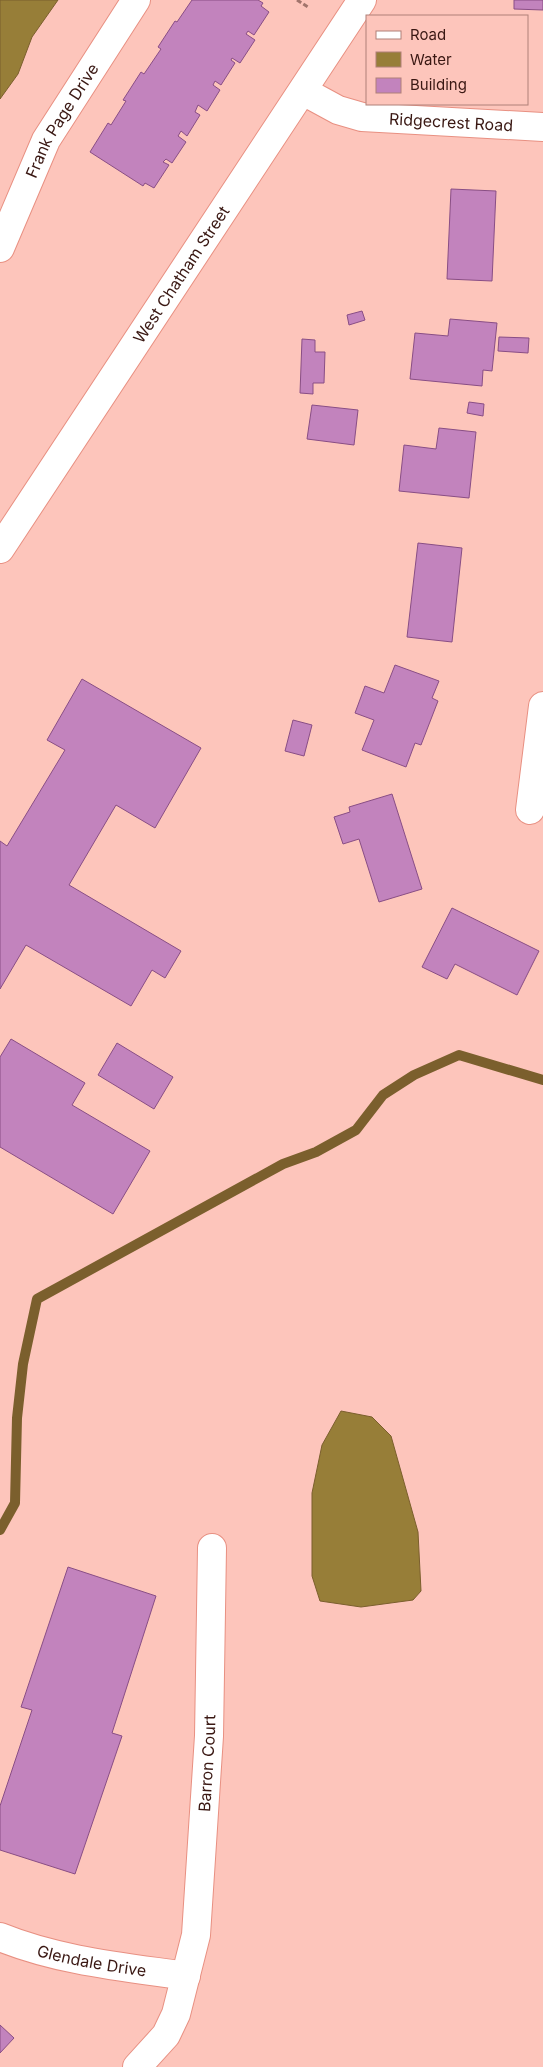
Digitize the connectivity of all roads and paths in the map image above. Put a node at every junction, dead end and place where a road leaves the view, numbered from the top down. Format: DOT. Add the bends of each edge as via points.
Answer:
graph roads {
  1 [pos="136,0"];
  2 [pos="297,0"];
  3 [pos="362,0"];
  4 [pos="308,7"];
  5 [pos="303,91"];
  6 [pos="543,127"];
  7 [pos="0,248"];
  8 [pos="3,538"];
  9 [pos="543,706"];
  10 [pos="530,810"];
  11 [pos="212,1548"];
  12 [pos="0,1937"];
  13 [pos="186,1976"];
  14 [pos="137,2067"];
  1 -- 7 [label="street, Frank Page Drive" via="46,140"];
  2 -- 4 [label="path"];
  3 -- 5 [label="street, West Chatham Street"];
  5 -- 6 [label="street, Ridgecrest Road" via="338,110 362,117"];
  5 -- 8 [label="street, West Chatham Street"];
  9 -- 10 [label="street"];
  11 -- 13 [label="street, Barron Court" via="210,1736 196,1935"];
  12 -- 13 [label="street, Glendale Drive" via="96,1963"];
  13 -- 14 [label="street, Barron Court" via="176,2014 166,2035"];
}
